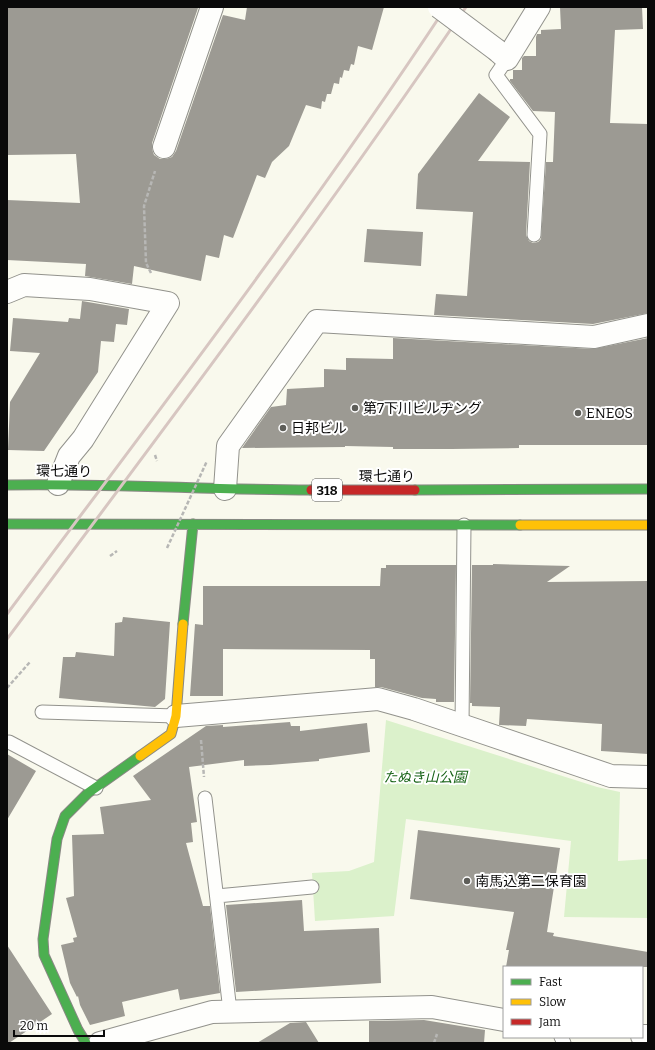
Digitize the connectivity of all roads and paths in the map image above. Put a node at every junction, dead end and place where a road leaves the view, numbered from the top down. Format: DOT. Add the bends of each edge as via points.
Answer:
graph roads {
  1 [pos="212,7"];
  2 [pos="439,7"];
  3 [pos="539,7"];
  4 [pos="502,55"];
  5 [pos="164,147"];
  6 [pos="534,235"];
  7 [pos="7,292"];
  8 [pos="168,303"];
  9 [pos="648,325"];
  10 [pos="207,461"];
  11 [pos="58,484"];
  12 [pos="7,485"];
  13 [pos="225,489"];
  14 [pos="648,489"];
  15 [pos="7,524"];
  16 [pos="193,524"];
  17 [pos="464,525"];
  18 [pos="648,525"];
  19 [pos="167,548"];
  20 [pos="30,662"];
  21 [pos="7,688"];
  22 [pos="42,712"];
  23 [pos="199,714"];
  24 [pos="176,716"];
  25 [pos="462,726"];
  26 [pos="9,742"];
  27 [pos="648,777"];
  28 [pos="96,788"];
  29 [pos="206,798"];
  30 [pos="312,887"];
  31 [pos="217,896"];
  32 [pos="230,1011"];
  33 [pos="503,1020"];
  34 [pos="86,1043"];
  35 [pos="100,1043"];
  1 -- 5 [label="street"];
  2 -- 4 [label="street, bridge"];
  3 -- 4 [label="street"];
  4 -- 6 [label="lane" via="496,75 540,134"];
  5 -- 8 [label="path" via="144,206 146,263"];
  7 -- 8 [label="street" via="24,285 90,289"];
  8 -- 11 [label="street" via="83,439 69,456"];
  9 -- 13 [label="street" via="594,337 317,321 228,446"];
  10 -- 19 [label="path, bridge"];
  11 -- 12 [label="main road, 環七通り / 318"];
  11 -- 13 [label="main road, 環七通り / 318"];
  13 -- 14 [label="main road, 環七通り / 318"];
  15 -- 16 [label="main road"];
  16 -- 17 [label="main road"];
  16 -- 24 [label="main road"];
  17 -- 18 [label="main road"];
  17 -- 25 [label="lane"];
  20 -- 21 [label="path"];
  22 -- 24 [label="lane"];
  23 -- 24 [label="street"];
  23 -- 25 [label="street" via="378,699"];
  23 -- 29 [label="path"];
  24 -- 28 [label="main road" via="171,734"];
  25 -- 27 [label="street" via="611,776"];
  26 -- 28 [label="lane"];
  28 -- 34 [label="main road" via="65,816 57,839 42,939 44,955"];
  29 -- 31 [label="lane"];
  30 -- 31 [label="lane"];
  31 -- 32 [label="lane"];
  32 -- 33 [label="street" via="432,1007"];
  32 -- 35 [label="street" via="212,1012"];
}
